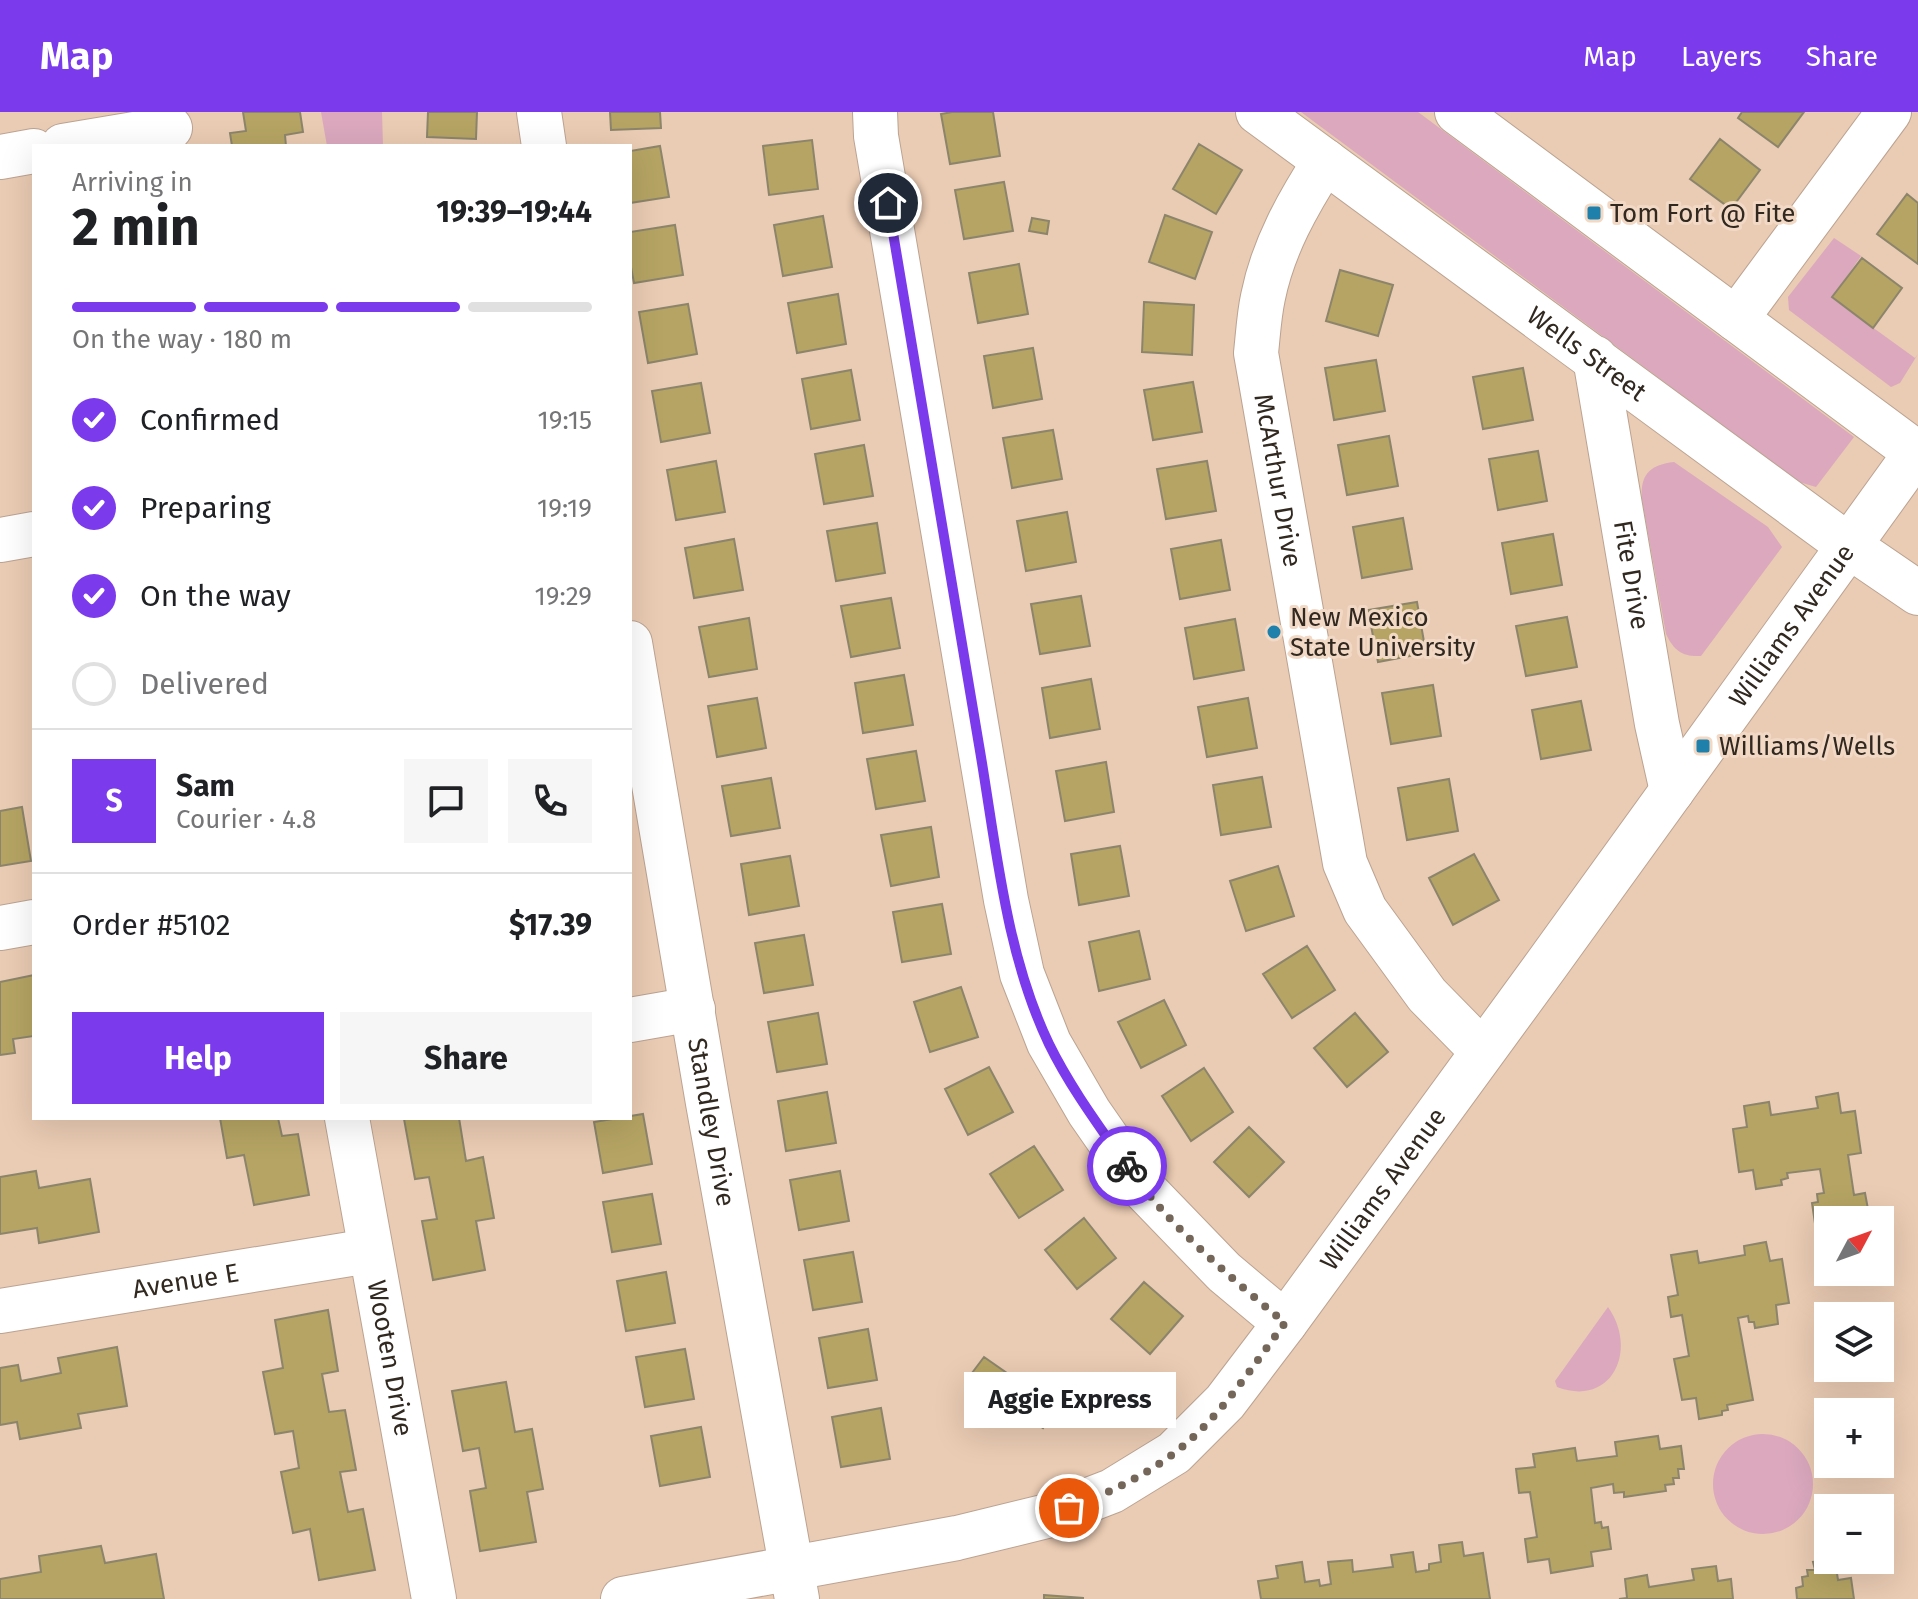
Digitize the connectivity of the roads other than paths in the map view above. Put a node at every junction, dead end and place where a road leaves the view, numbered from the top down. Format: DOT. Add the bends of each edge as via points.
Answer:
graph roads {
  1 [pos="539,112"];
  2 [pos="875,112"];
  3 [pos="1258,112"];
  4 [pos="1457,112"];
  5 [pos="1889,112"];
  6 [pos="170,129"];
  7 [pos="76,144"];
  8 [pos="544,144"];
  9 [pos="32,151"];
  10 [pos="0,157"];
  11 [pos="1325,161"];
  12 [pos="1736,319"];
  13 [pos="1595,358"];
  14 [pos="1917,452"];
  15 [pos="32,534"];
  16 [pos="0,540"];
  17 [pos="1849,546"];
  18 [pos="1918,593"];
  19 [pos="632,655"];
  20 [pos="1672,791"];
  21 [pos="32,922"];
  22 [pos="0,928"];
  23 [pos="693,1009"];
  24 [pos="632,1020"];
  25 [pos="1482,1051"];
  26 [pos="347,1120"];
  27 [pos="369,1251"];
  28 [pos="0,1311"];
  29 [pos="1285,1323"];
  30 [pos="794,1583"];
  31 [pos="434,1599"];
  32 [pos="623,1599"];
  1 -- 8 [label="street"];
  2 -- 29 [label="street" via="961,644 1022,974 1049,1043 1139,1184 1224,1272"];
  3 -- 11 [label="street, Wells Street"];
  4 -- 12 [label="street"];
  5 -- 12 [label="street"];
  6 -- 7 [label="street"];
  9 -- 10 [label="street"];
  11 -- 13 [label="street, Wells Street"];
  11 -- 25 [label="street, McArthur Drive" via="1278,246 1263,298 1256,353 1331,787 1345,863 1365,910 1427,995"];
  12 -- 14 [label="street"];
  13 -- 17 [label="street, Wells Street"];
  13 -- 20 [label="street, Fite Drive"];
  14 -- 17 [label="street, Williams Avenue"];
  15 -- 16 [label="street"];
  17 -- 18 [label="street, Wells Street"];
  17 -- 20 [label="street, Williams Avenue"];
  19 -- 23 [label="street, Standley Drive"];
  20 -- 25 [label="street, Williams Avenue"];
  21 -- 22 [label="street"];
  23 -- 24 [label="street"];
  23 -- 30 [label="street, Standley Drive"];
  25 -- 29 [label="street, Williams Avenue"];
  26 -- 27 [label="street, Wooten Drive"];
  27 -- 28 [label="street, Avenue E"];
  27 -- 31 [label="street, Wooten Drive"];
  29 -- 30 [label="street, Williams Avenue" via="1206,1423 1174,1453 1112,1491 1047,1516"];
  30 -- 32 [label="street, Williams Avenue"];
}
